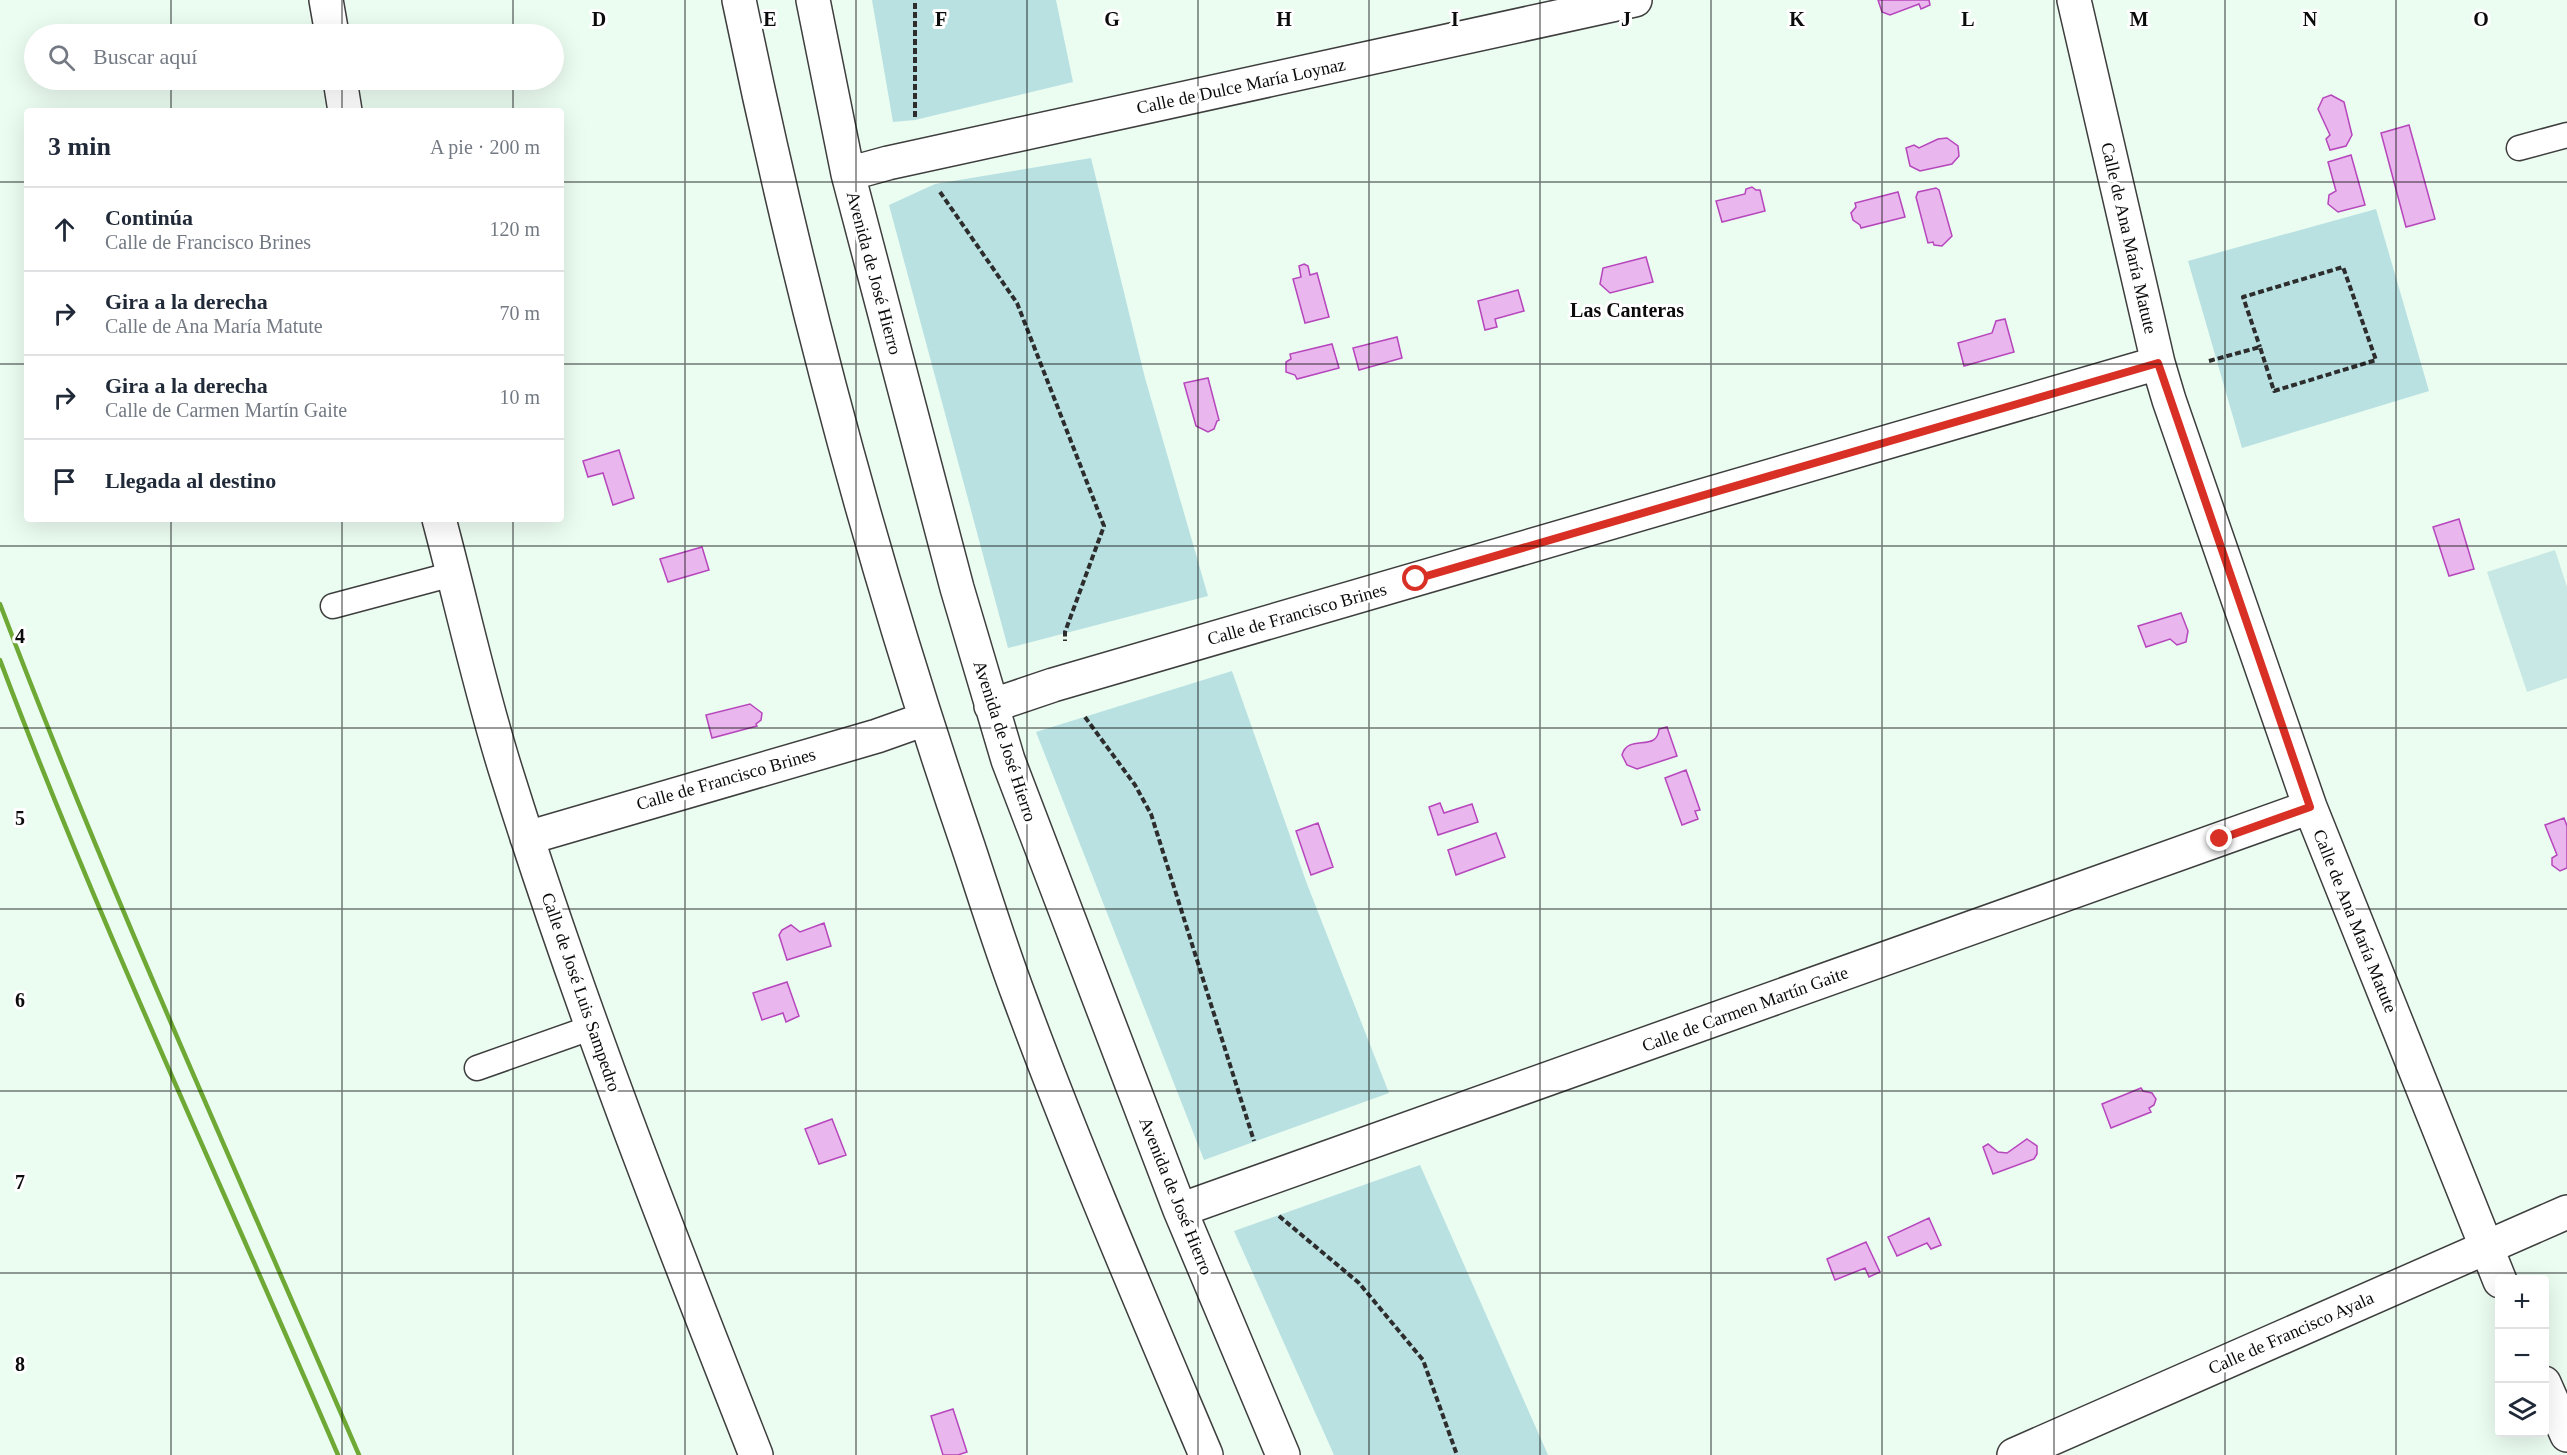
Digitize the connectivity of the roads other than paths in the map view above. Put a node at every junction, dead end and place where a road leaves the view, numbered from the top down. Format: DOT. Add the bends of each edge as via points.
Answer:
graph roads {
  1 [pos="326,0"];
  2 [pos="739,0"];
  3 [pos="813,0"];
  4 [pos="1635,0"];
  5 [pos="2074,0"];
  6 [pos="330,24"];
  7 [pos="2567,135"];
  8 [pos="2519,148"];
  9 [pos="848,174"];
  10 [pos="2158,363"];
  11 [pos="440,522"];
  12 [pos="453,574"];
  13 [pos="333,606"];
  14 [pos="991,706"];
  15 [pos="925,719"];
  16 [pos="2310,807"];
  17 [pos="527,838"];
  18 [pos="593,1027"];
  19 [pos="477,1068"];
  20 [pos="1180,1210"];
  21 [pos="2567,1212"];
  22 [pos="2485,1248"];
  23 [pos="2496,1275"];
  24 [pos="2549,1394"];
  25 [pos="2567,1435"];
  26 [pos="756,1455"];
  27 [pos="1206,1455"];
  28 [pos="1283,1455"];
  29 [pos="2014,1455"];
  1 -- 6 [label="street"];
  2 -- 15 [label="street" via="756,86 843,445"];
  3 -- 9 [label="street, Avenida de José Hierro"];
  4 -- 9 [label="street, Calle de Dulce María Loynaz"];
  5 -- 10 [label="street, Calle de Ana María Matute"];
  7 -- 8 [label="lane"];
  9 -- 14 [label="street, Avenida de José Hierro"];
  10 -- 14 [label="street, Calle de Francisco Brines"];
  10 -- 16 [label="street, Calle de Ana María Matute"];
  11 -- 12 [label="street, Calle de José Luis Sampedro"];
  12 -- 13 [label="lane"];
  12 -- 17 [label="street, Calle de José Luis Sampedro"];
  14 -- 20 [label="street, Avenida de José Hierro" via="1008,760"];
  15 -- 17 [label="street, Calle de Francisco Brines"];
  15 -- 27 [label="street" via="1019,998"];
  16 -- 20 [label="street, Calle de Carmen Martín Gaite"];
  16 -- 22 [label="street, Calle de Ana María Matute"];
  17 -- 18 [label="street, Calle de José Luis Sampedro"];
  18 -- 19 [label="lane"];
  18 -- 26 [label="street, Calle de José Luis Sampedro" via="646,1176"];
  20 -- 28 [label="street, Avenida de José Hierro"];
  21 -- 22 [label="street, Calle de Francisco Ayala"];
  22 -- 23 [label="street, Calle de Ana María Matute"];
  22 -- 29 [label="street, Calle de Francisco Ayala"];
  24 -- 25 [label="street"];
}
